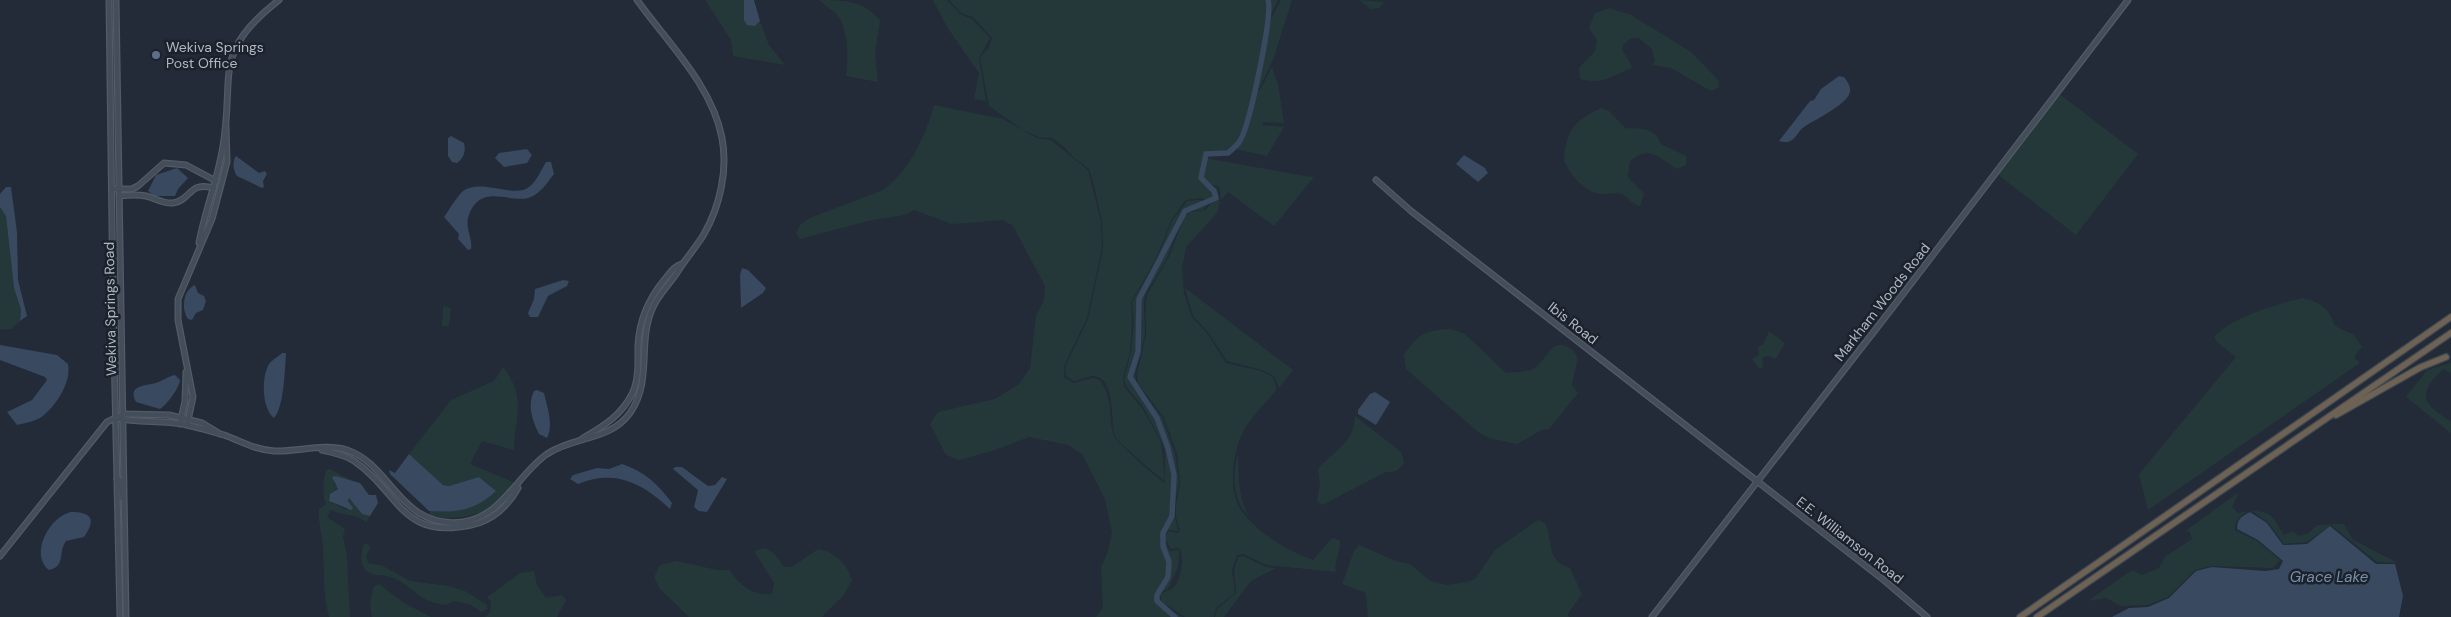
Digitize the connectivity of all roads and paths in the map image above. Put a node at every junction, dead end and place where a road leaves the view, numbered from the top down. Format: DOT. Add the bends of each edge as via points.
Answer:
graph roads {
  1 [pos="109,0"];
  2 [pos="116,0"];
  3 [pos="279,0"];
  4 [pos="637,0"];
  5 [pos="2128,0"];
  6 [pos="116,34"];
  7 [pos="110,35"];
  8 [pos="226,126"];
  9 [pos="1376,180"];
  10 [pos="215,181"];
  11 [pos="222,183"];
  12 [pos="213,188"];
  13 [pos="112,189"];
  14 [pos="120,189"];
  15 [pos="220,190"];
  16 [pos="113,196"];
  17 [pos="120,196"];
  18 [pos="198,247"];
  19 [pos="2451,317"];
  20 [pos="2451,332"];
  21 [pos="2446,357"];
  22 [pos="186,363"];
  23 [pos="115,404"];
  24 [pos="124,414"];
  25 [pos="181,417"];
  26 [pos="116,418"];
  27 [pos="188,418"];
  28 [pos="124,420"];
  29 [pos="134,420"];
  30 [pos="107,422"];
  31 [pos="180,424"];
  32 [pos="187,425"];
  33 [pos="124,432"];
  34 [pos="222,435"];
  35 [pos="2300,436"];
  36 [pos="320,449"];
  37 [pos="117,477"];
  38 [pos="524,477"];
  39 [pos="1757,482"];
  40 [pos="125,512"];
  41 [pos="0,556"];
  42 [pos="120,617"];
  43 [pos="126,617"];
  44 [pos="1652,617"];
  45 [pos="1927,617"];
  46 [pos="2020,617"];
  47 [pos="2037,617"];
  1 -- 7 [label="street, Wekiva Springs Road"];
  2 -- 6 [label="street, Wekiva Springs Road"];
  3 -- 8 [label="street" via="247,29 234,50 227,77"];
  4 -- 38 [label="street" via="703,91 712,110 722,138 723,174 718,203 704,234 661,291 651,310 644,336 644,380 624,420 610,431 548,454"];
  5 -- 39 [label="street, Markham Woods Road"];
  6 -- 7 [label="street"];
  6 -- 14 [label="street, Wekiva Springs Road"];
  7 -- 13 [label="street, Wekiva Springs Road"];
  8 -- 10 [label="street"];
  8 -- 11 [label="street" via="227,162"];
  9 -- 39 [label="street, Ibis Road" via="1417,216"];
  10 -- 11 [label="street"];
  10 -- 12 [label="street"];
  10 -- 14 [label="street" via="186,165 164,163 138,186"];
  11 -- 15 [label="street"];
  12 -- 15 [label="street"];
  12 -- 17 [label="street" via="197,186 173,203 138,195"];
  12 -- 18 [label="street"];
  13 -- 14 [label="street"];
  13 -- 16 [label="street, Wekiva Springs Road"];
  14 -- 17 [label="street, Wekiva Springs Road"];
  15 -- 18 [label="street" via="212,219"];
  16 -- 17 [label="street"];
  16 -- 23 [label="street, Wekiva Springs Road"];
  17 -- 24 [label="street, Wekiva Springs Road"];
  18 -- 22 [label="street" via="178,299 178,320"];
  19 -- 46 [label="highway"];
  20 -- 35 [label="highway"];
  21 -- 35 [label="highway" via="2406,375"];
  22 -- 25 [label="street"];
  22 -- 27 [label="street" via="192,396"];
  23 -- 26 [label="street, Wekiva Springs Road"];
  23 -- 30 [label="street"];
  24 -- 25 [label="street"];
  24 -- 26 [label="street"];
  24 -- 28 [label="street, Wekiva Springs Road"];
  25 -- 27 [label="street"];
  25 -- 31 [label="street"];
  26 -- 28 [label="street"];
  26 -- 30 [label="street"];
  26 -- 37 [label="street, Wekiva Springs Road"];
  27 -- 32 [label="street"];
  27 -- 34 [label="street"];
  28 -- 29 [label="street"];
  28 -- 33 [label="street, Wekiva Springs Road"];
  29 -- 31 [label="street"];
  29 -- 33 [label="street"];
  30 -- 41 [label="street"];
  31 -- 32 [label="street"];
  32 -- 34 [label="street"];
  33 -- 40 [label="street, Wekiva Springs Road"];
  34 -- 36 [label="street" via="261,449"];
  35 -- 47 [label="highway"];
  36 -- 38 [label="street" via="346,450 357,455 373,467 411,508 447,521 463,522 482,515 505,500"];
  36 -- 38 [label="street" via="345,455 366,469 408,515 441,528 486,520 508,503"];
  37 -- 40 [label="street" via="121,482"];
  37 -- 42 [label="street, Wekiva Springs Road"];
  39 -- 44 [label="street, Markham Woods Road"];
  39 -- 45 [label="street, E.E. Williamson Road"];
  40 -- 43 [label="street, Wekiva Springs Road"];
}
